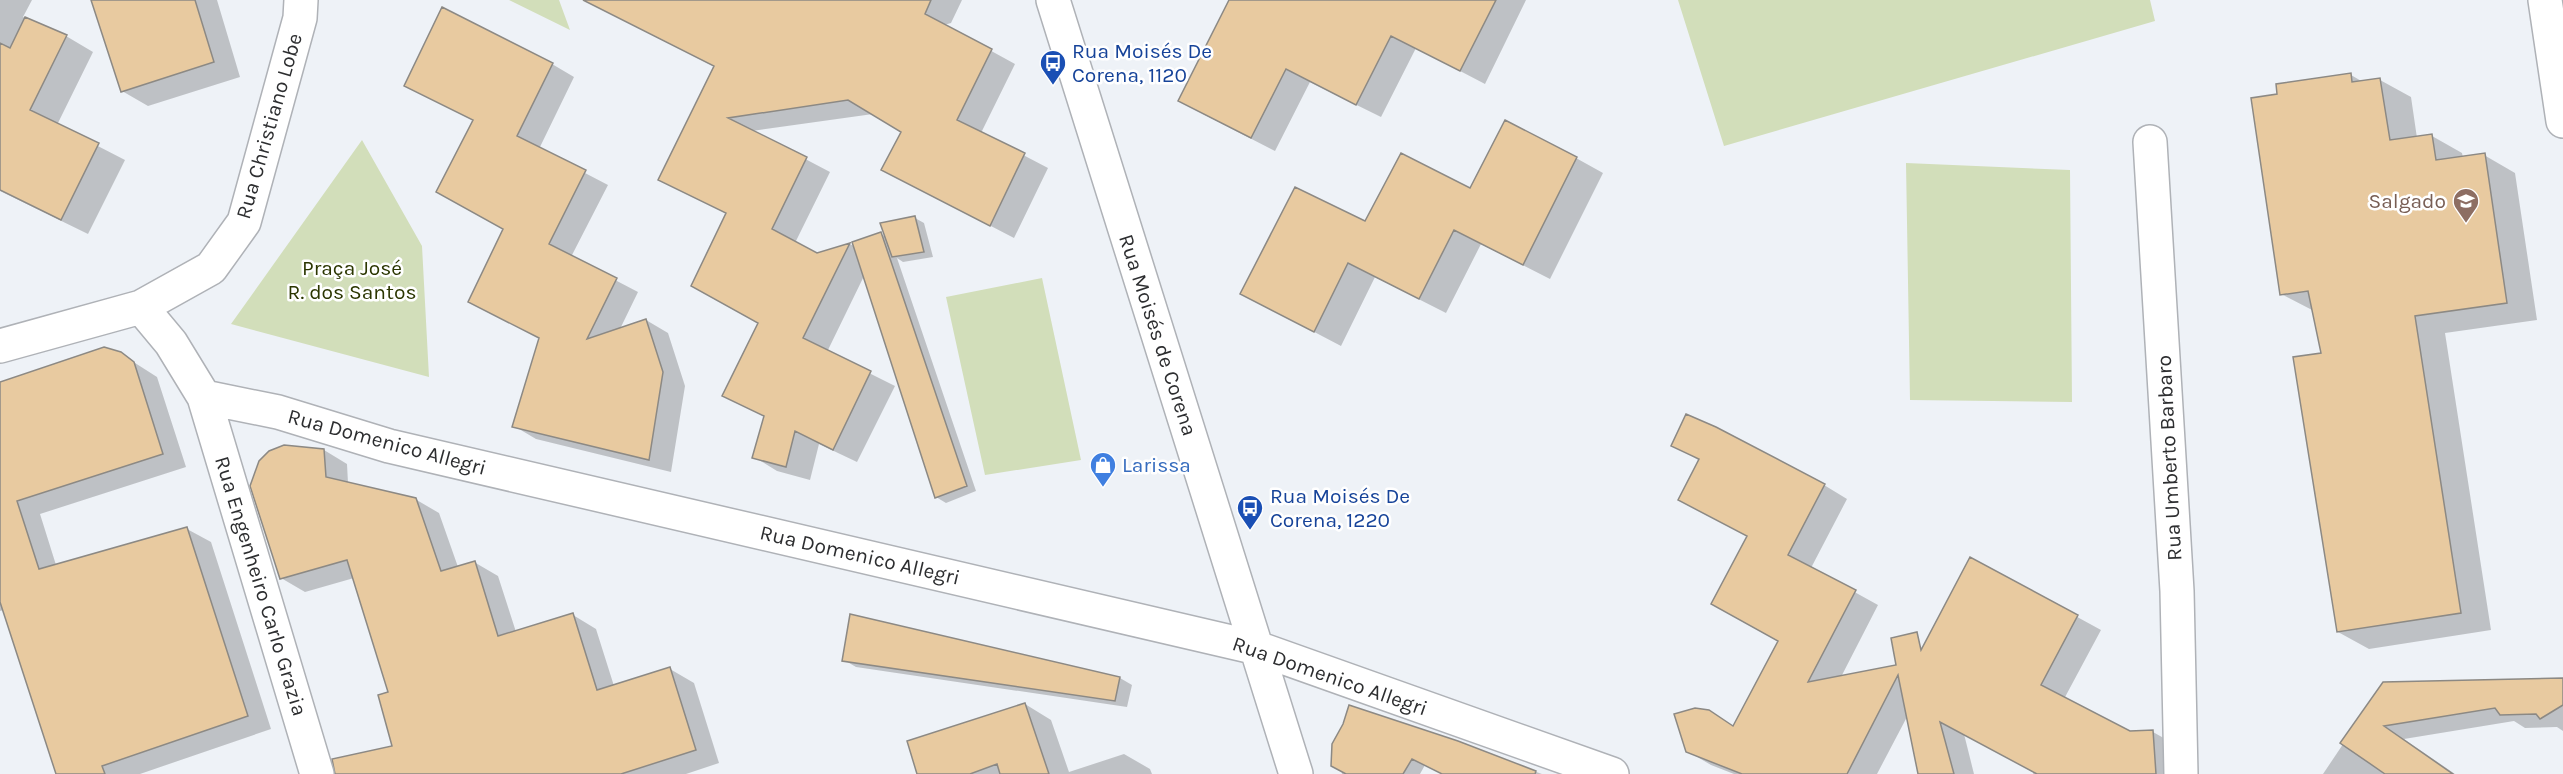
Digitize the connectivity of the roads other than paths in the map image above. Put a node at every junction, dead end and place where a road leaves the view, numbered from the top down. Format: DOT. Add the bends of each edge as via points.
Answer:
graph roads {
  1 [pos="301,0"];
  2 [pos="1053,0"];
  3 [pos="2545,0"];
  4 [pos="2563,121"];
  5 [pos="2150,142"];
  6 [pos="141,307"];
  7 [pos="0,346"];
  8 [pos="204,397"];
  9 [pos="1257,648"];
  10 [pos="317,774"];
  11 [pos="1296,774"];
  12 [pos="1612,774"];
  13 [pos="2181,774"];
  1 -- 6 [label="street, Rua Christiano Lobe" via="300,18 244,222 211,268"];
  2 -- 9 [label="street, Rua Moisés de Corena"];
  3 -- 4 [label="street"];
  5 -- 13 [label="street, Rua Umberto Barbaro" via="2177,591"];
  6 -- 7 [label="street, Rua Christiano Lobe"];
  6 -- 8 [label="street" via="171,343"];
  8 -- 9 [label="street, Rua Domenico Allegri" via="278,412 389,446"];
  8 -- 10 [label="street, Rua Engenheiro Carlo Grazia"];
  9 -- 11 [label="street, Rua Moisés de Corena"];
  9 -- 12 [label="street, Rua Domenico Allegri"];
}
